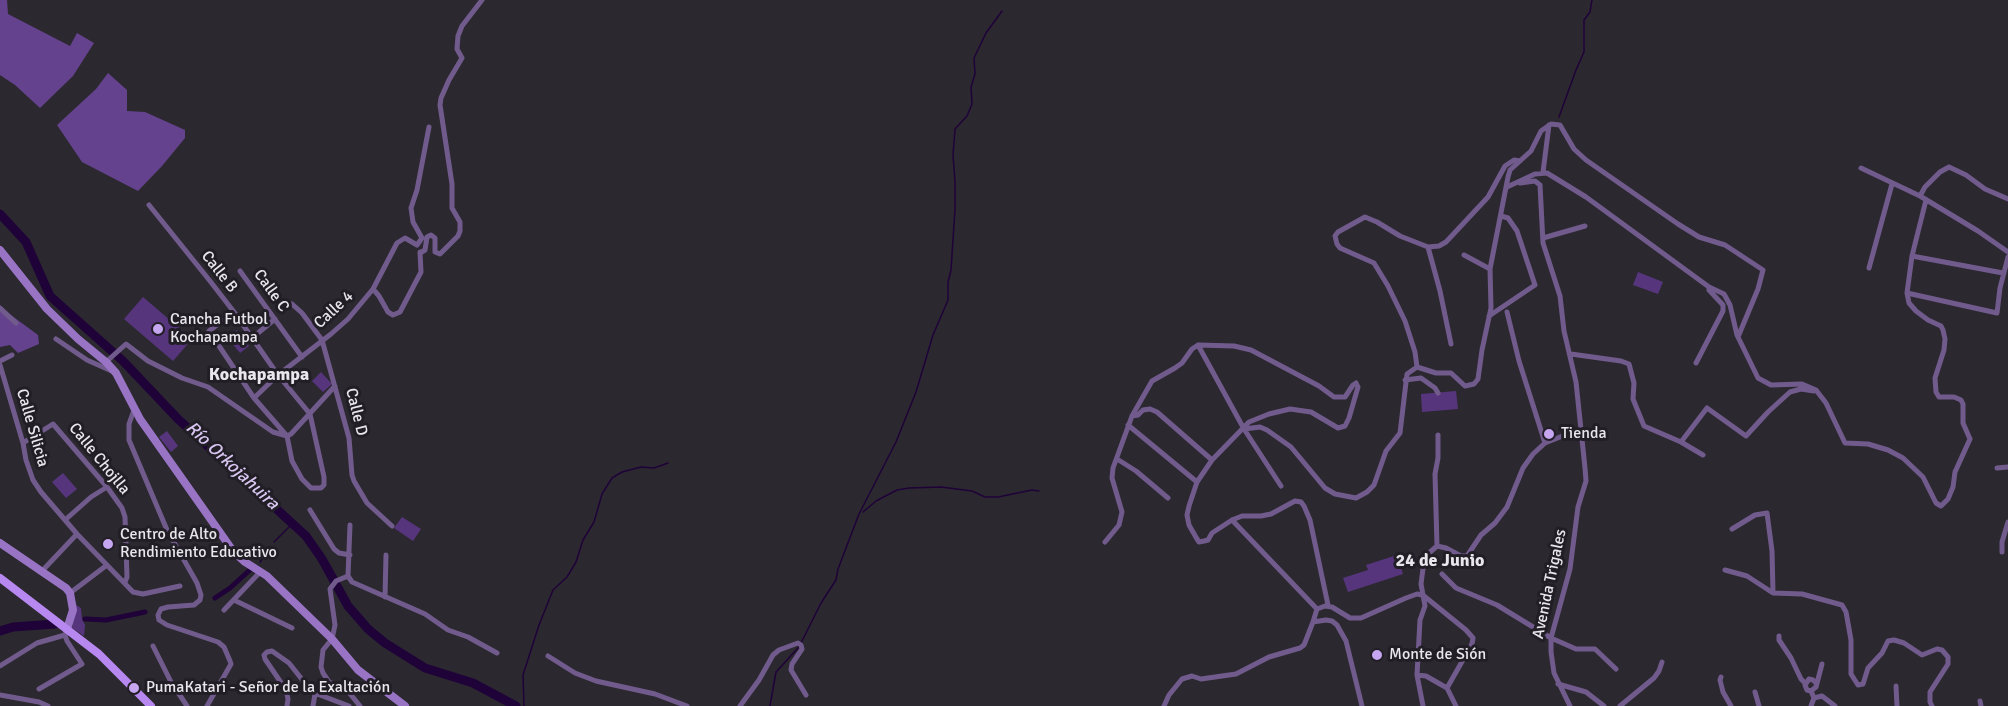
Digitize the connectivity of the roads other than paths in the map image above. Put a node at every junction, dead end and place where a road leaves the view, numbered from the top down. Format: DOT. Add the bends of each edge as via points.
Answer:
graph roads {
  1 [pos="482,0"];
  2 [pos="1549,125"];
  3 [pos="429,127"];
  4 [pos="1520,162"];
  5 [pos="1861,168"];
  6 [pos="1543,172"];
  7 [pos="1519,182"];
  8 [pos="1892,183"];
  9 [pos="1507,187"];
  10 [pos="1923,198"];
  11 [pos="2008,199"];
  12 [pos="149,206"];
  13 [pos="1500,216"];
  14 [pos="1586,226"];
  15 [pos="1543,238"];
  16 [pos="417,245"];
  17 [pos="1428,248"];
  18 [pos="0,250"];
  19 [pos="2008,252"];
  20 [pos="420,253"];
  21 [pos="1464,255"];
  22 [pos="1912,256"];
  23 [pos="2008,257"];
  24 [pos="1869,267"];
  25 [pos="1490,269"];
  26 [pos="240,271"];
  27 [pos="2003,273"];
  28 [pos="1709,287"];
  29 [pos="373,289"];
  30 [pos="1907,293"];
  31 [pos="292,304"];
  32 [pos="0,308"];
  33 [pos="234,312"];
  34 [pos="1507,312"];
  35 [pos="1489,316"];
  36 [pos="275,319"];
  37 [pos="16,323"];
  38 [pos="1738,337"];
  39 [pos="252,338"];
  40 [pos="56,339"];
  41 [pos="322,340"];
  42 [pos="1450,344"];
  43 [pos="1198,345"];
  44 [pos="1571,354"];
  45 [pos="12,355"];
  46 [pos="302,357"];
  47 [pos="108,359"];
  48 [pos="0,363"];
  49 [pos="1696,363"];
  50 [pos="1417,367"];
  51 [pos="116,373"];
  52 [pos="278,375"];
  53 [pos="1405,380"];
  54 [pos="335,386"];
  55 [pos="1816,390"];
  56 [pos="1438,393"];
  57 [pos="254,398"];
  58 [pos="135,410"];
  59 [pos="310,414"];
  60 [pos="1132,416"];
  61 [pos="1128,425"];
  62 [pos="1244,429"];
  63 [pos="1580,429"];
  64 [pos="1438,435"];
  65 [pos="287,436"];
  66 [pos="1681,442"];
  67 [pos="23,443"];
  68 [pos="1545,443"];
  69 [pos="1703,455"];
  70 [pos="1117,459"];
  71 [pos="1212,460"];
  72 [pos="2008,467"];
  73 [pos="1997,468"];
  74 [pos="1197,482"];
  75 [pos="1281,486"];
  76 [pos="108,487"];
  77 [pos="1168,498"];
  78 [pos="310,510"];
  79 [pos="65,520"];
  80 [pos="1232,520"];
  81 [pos="2008,522"];
  82 [pos="350,525"];
  83 [pos="392,525"];
  84 [pos="1732,529"];
  85 [pos="76,534"];
  86 [pos="1105,542"];
  87 [pos="0,543"];
  88 [pos="1437,546"];
  89 [pos="2002,552"];
  90 [pos="350,555"];
  91 [pos="386,555"];
  92 [pos="107,565"];
  93 [pos="1725,570"];
  94 [pos="42,571"];
  95 [pos="261,571"];
  96 [pos="1442,574"];
  97 [pos="346,577"];
  98 [pos="0,578"];
  99 [pos="125,582"];
  100 [pos="180,586"];
  101 [pos="70,593"];
  102 [pos="1773,593"];
  103 [pos="1422,595"];
  104 [pos="385,597"];
  105 [pos="234,600"];
  106 [pos="1328,605"];
  107 [pos="1317,609"];
  108 [pos="224,610"];
  109 [pos="1313,622"];
  110 [pos="292,628"];
  111 [pos="66,632"];
  112 [pos="1779,636"];
  113 [pos="1551,638"];
  114 [pos="332,639"];
  115 [pos="153,646"];
  116 [pos="496,653"];
  117 [pos="548,656"];
  118 [pos="1662,662"];
  119 [pos="1822,664"];
  120 [pos="0,666"];
  121 [pos="1616,669"];
  122 [pos="1417,675"];
  123 [pos="1721,677"];
  124 [pos="1816,682"];
  125 [pos="1805,683"];
  126 [pos="1558,684"];
  127 [pos="1896,686"];
  128 [pos="1447,688"];
  129 [pos="39,689"];
  130 [pos="1811,691"];
  131 [pos="1755,692"];
  132 [pos="315,694"];
  133 [pos="0,695"];
  134 [pos="806,695"];
  135 [pos="1726,698"];
  136 [pos="1814,698"];
  137 [pos="341,705"];
  138 [pos="683,705"];
  139 [pos="48,706"];
  140 [pos="151,706"];
  141 [pos="187,706"];
  142 [pos="207,706"];
  143 [pos="287,706"];
  144 [pos="314,706"];
  145 [pos="349,706"];
  146 [pos="360,706"];
  147 [pos="405,706"];
  148 [pos="740,706"];
  149 [pos="1164,706"];
  150 [pos="1362,706"];
  151 [pos="1423,706"];
  152 [pos="1456,706"];
  153 [pos="1570,706"];
  154 [pos="1604,706"];
  155 [pos="1620,706"];
  156 [pos="1726,706"];
  157 [pos="1731,706"];
  158 [pos="1759,706"];
  159 [pos="1811,706"];
  160 [pos="1835,706"];
  161 [pos="1898,706"];
  162 [pos="1932,706"];
  1 -- 20 [label="street" via="458,36 462,57 440,105 453,210 460,231 438,255 435,238 428,236 425,250"];
  2 -- 4 [label="street" via="1540,131 1531,151"];
  2 -- 6 [label="street"];
  2 -- 38 [label="street" via="1560,125 1574,149 1586,160 1678,224 1699,237 1725,245 1763,270"];
  3 -- 16 [label="street" via="411,208 422,238"];
  4 -- 9 [label="street" via="1509,172"];
  4 -- 17 [label="street" via="1515,160 1505,166 1488,197 1446,242"];
  5 -- 8 [label="street"];
  6 -- 7 [label="street"];
  6 -- 28 [label="street" via="1586,197"];
  7 -- 9 [label="street"];
  7 -- 15 [label="street, Avenida Trigales" via="1534,181 1540,185"];
  8 -- 10 [label="street"];
  8 -- 24 [label="street"];
  9 -- 13 [label="street"];
  10 -- 11 [label="street" via="1924,187 1949,167"];
  10 -- 19 [label="street"];
  10 -- 22 [label="street"];
  12 -- 33 [label="street, Calle B"];
  13 -- 25 [label="street"];
  13 -- 35 [label="street" via="1508,218 1516,231 1535,285"];
  14 -- 15 [label="street"];
  15 -- 44 [label="street, Avenida Trigales"];
  16 -- 20 [label="street"];
  16 -- 29 [label="street, Calle 4" via="405,238 397,243"];
  17 -- 42 [label="street"];
  17 -- 50 [label="street" via="1365,217 1335,236 1341,248 1374,263 1405,321"];
  18 -- 47 [label="main road" via="47,309 78,339"];
  20 -- 29 [label="street" via="421,272 400,312 388,312"];
  21 -- 25 [label="street"];
  22 -- 27 [label="street"];
  22 -- 30 [label="street"];
  23 -- 27 [label="street"];
  25 -- 35 [label="street"];
  26 -- 36 [label="street, Calle C"];
  27 -- 30 [label="street" via="1996,313"];
  28 -- 38 [label="street" via="1728,300"];
  28 -- 49 [label="street" via="1723,305 1723,311"];
  29 -- 41 [label="street, Calle 4"];
  30 -- 55 [label="street" via="1912,307 1943,330 1936,392 1939,397 1961,400 1963,423 1970,436 1945,504 1938,505 1923,477 1895,453 1868,444 1845,443"];
  31 -- 41 [label="street, Calle D"];
  32 -- 37 [label="street"];
  33 -- 39 [label="street, Calle B"];
  33 -- 57 [label="street" via="209,331"];
  34 -- 68 [label="street"];
  35 -- 50 [label="street" via="1474,384 1465,386 1451,373"];
  36 -- 39 [label="street"];
  36 -- 46 [label="street, Calle C"];
  38 -- 55 [label="street" via="1761,381 1771,385 1802,384"];
  39 -- 52 [label="street, Calle B"];
  40 -- 51 [label="street"];
  41 -- 46 [label="street, Calle 4"];
  41 -- 54 [label="street, Calle D"];
  43 -- 60 [label="street" via="1182,363 1152,381"];
  43 -- 62 [label="street"];
  43 -- 62 [label="street" via="1251,350 1338,398 1345,397 1358,384 1343,427 1334,427 1311,412 1290,409 1258,417"];
  44 -- 63 [label="street, Avenida Trigales"];
  44 -- 66 [label="street" via="1629,364 1635,383 1633,399 1644,426"];
  45 -- 48 [label="street, Calle Silicia"];
  46 -- 52 [label="street, Calle 4"];
  47 -- 51 [label="main road"];
  47 -- 65 [label="street" via="126,344 148,361 208,387 273,432"];
  48 -- 67 [label="street, Calle Silicia"];
  50 -- 53 [label="street"];
  51 -- 58 [label="main road"];
  52 -- 57 [label="street, Calle 4"];
  52 -- 59 [label="street, Calle B"];
  53 -- 56 [label="street" via="1421,378"];
  53 -- 62 [label="street" via="1400,433 1386,451 1374,485 1356,498 1325,488 1291,447 1267,430"];
  54 -- 59 [label="street"];
  54 -- 83 [label="street, Calle D" via="349,438 354,481 368,503"];
  55 -- 66 [label="street" via="1790,392 1746,436 1707,408"];
  57 -- 65 [label="street"];
  58 -- 95 [label="main road" via="228,544 241,559"];
  58 -- 142 [label="street" via="129,424 129,440 167,530 201,595 194,605 161,609 159,620 218,642 231,664"];
  59 -- 65 [label="street"];
  59 -- 65 [label="street" via="324,477 321,488 311,488 302,479 292,461"];
  60 -- 61 [label="street"];
  60 -- 71 [label="street" via="1150,408"];
  61 -- 70 [label="street"];
  61 -- 74 [label="street"];
  62 -- 71 [label="street"];
  62 -- 75 [label="street"];
  63 -- 68 [label="street"];
  63 -- 113 [label="street, Avenida Trigales" via="1586,481 1578,507 1570,569"];
  64 -- 88 [label="street"];
  66 -- 69 [label="street"];
  67 -- 76 [label="street, Calle Chojlla" via="53,424"];
  67 -- 79 [label="street, Calle Silicia" via="33,480"];
  68 -- 88 [label="street" via="1526,462 1507,507 1481,535 1470,554 1464,557"];
  70 -- 77 [label="street"];
  70 -- 86 [label="street" via="1112,478 1122,512 1119,525"];
  71 -- 74 [label="street"];
  72 -- 73 [label="street"];
  74 -- 80 [label="street" via="1187,515 1199,542 1208,540"];
  76 -- 79 [label="street"];
  76 -- 99 [label="street, Calle Chojlla" via="125,517"];
  78 -- 90 [label="street" via="337,552"];
  79 -- 85 [label="street, Calle Silicia"];
  80 -- 106 [label="street" via="1271,514 1295,501 1301,502 1310,520"];
  80 -- 107 [label="street"];
  81 -- 89 [label="street"];
  82 -- 90 [label="street"];
  84 -- 102 [label="street" via="1755,515 1767,513"];
  85 -- 92 [label="street, Calle Silicia"];
  85 -- 94 [label="street"];
  87 -- 94 [label="main road"];
  88 -- 103 [label="street" via="1424,561"];
  90 -- 97 [label="street"];
  91 -- 104 [label="street"];
  92 -- 99 [label="street, Calle Silicia"];
  92 -- 101 [label="street"];
  93 -- 102 [label="street" via="1747,576"];
  94 -- 101 [label="main road"];
  95 -- 105 [label="street"];
  95 -- 114 [label="main road"];
  96 -- 113 [label="street" via="1456,588 1497,606"];
  97 -- 104 [label="street"];
  97 -- 114 [label="street" via="330,589"];
  98 -- 111 [label="main road"];
  99 -- 100 [label="street, Calle Silicia" via="136,594"];
  101 -- 111 [label="main road" via="73,610"];
  102 -- 162 [label="street" via="1802,594 1842,605 1851,640 1851,674 1858,685 1863,684 1868,668 1888,641 1904,643 1924,655 1942,650 1948,664 1930,692"];
  103 -- 106 [label="street" via="1360,618 1350,618"];
  103 -- 122 [label="street" via="1425,606 1420,620"];
  103 -- 128 [label="street" via="1473,638"];
  104 -- 116 [label="street"];
  105 -- 108 [label="street"];
  105 -- 110 [label="street"];
  106 -- 107 [label="street"];
  107 -- 109 [label="street"];
  109 -- 149 [label="street" via="1300,648 1269,657 1236,674 1182,679"];
  109 -- 150 [label="street" via="1326,620 1337,625 1350,652"];
  111 -- 120 [label="street" via="37,643"];
  111 -- 129 [label="street" via="82,664"];
  111 -- 140 [label="main road" via="99,654"];
  112 -- 125 [label="street"];
  113 -- 121 [label="street" via="1576,649 1595,650"];
  113 -- 126 [label="street, Avenida Trigales"];
  114 -- 146 [label="street" via="322,655 323,673 333,685 347,690"];
  114 -- 147 [label="main road" via="358,670"];
  115 -- 141 [label="street"];
  117 -- 138 [label="street" via="596,681 655,694"];
  118 -- 155 [label="street" via="1654,678"];
  119 -- 124 [label="street"];
  122 -- 128 [label="street"];
  122 -- 151 [label="street"];
  123 -- 135 [label="street"];
  124 -- 125 [label="street" via="1811,679"];
  124 -- 130 [label="street"];
  125 -- 130 [label="street"];
  126 -- 153 [label="street, Avenida Trigales"];
  126 -- 154 [label="street" via="1586,692"];
  127 -- 161 [label="street"];
  128 -- 152 [label="street"];
  130 -- 136 [label="street"];
  131 -- 158 [label="street"];
  132 -- 137 [label="street"];
  132 -- 143 [label="street" via="289,663 272,651 267,652 265,659 286,690"];
  132 -- 144 [label="street"];
  133 -- 139 [label="street"];
  134 -- 148 [label="street" via="791,670 800,653 798,643 773,655"];
  135 -- 156 [label="street"];
  135 -- 157 [label="street"];
  136 -- 159 [label="street"];
  136 -- 160 [label="street" via="1822,696"];
  137 -- 145 [label="street"];
}
